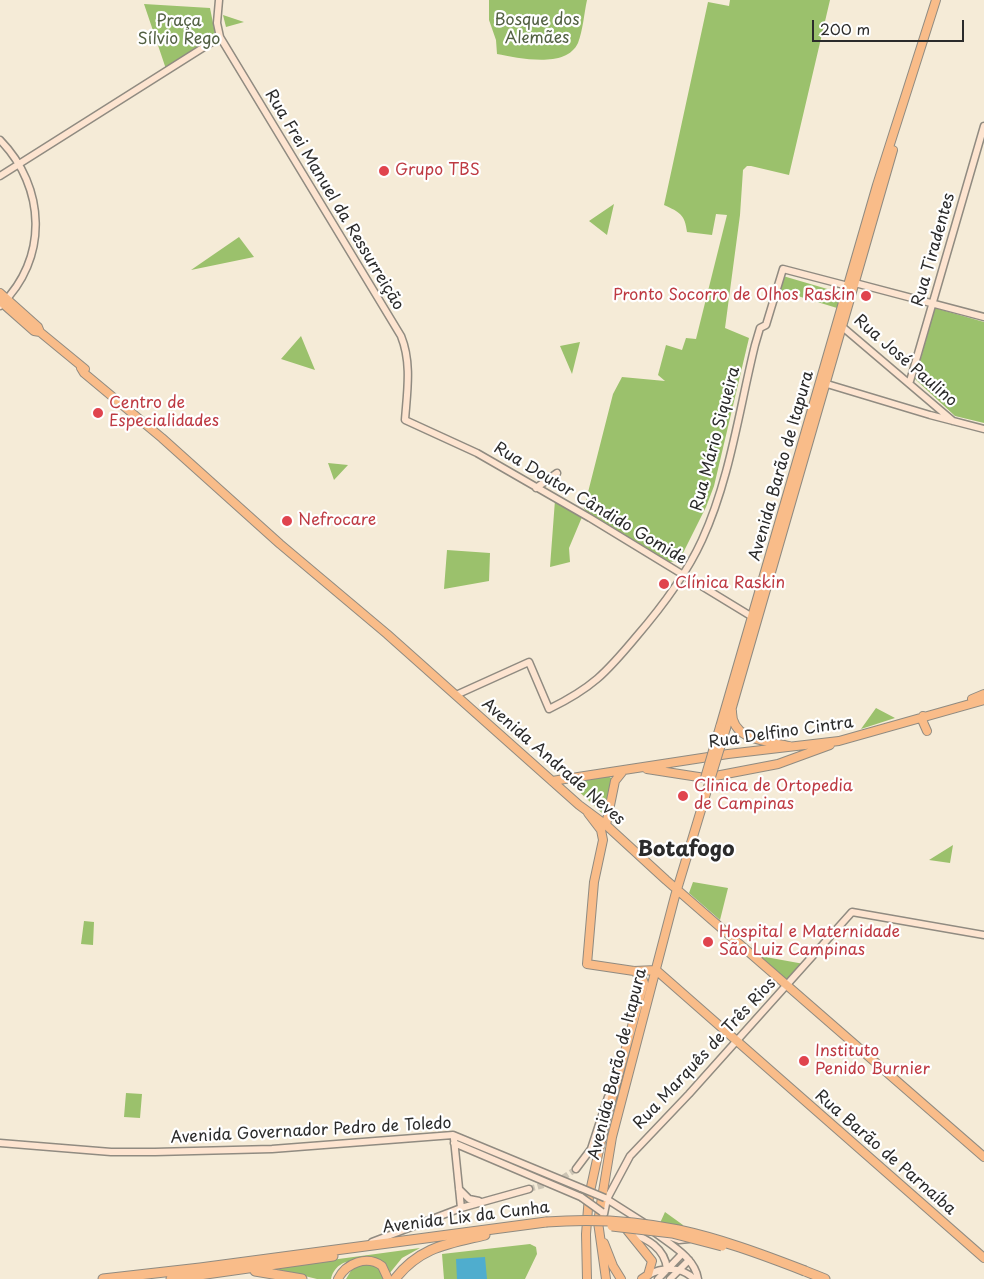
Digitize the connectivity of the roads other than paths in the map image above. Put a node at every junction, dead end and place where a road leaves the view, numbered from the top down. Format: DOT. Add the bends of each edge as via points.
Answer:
graph roads {
  1 [pos="219,0"];
  2 [pos="936,0"];
  3 [pos="220,37"];
  4 [pos="984,126"];
  5 [pos="0,140"];
  6 [pos="20,164"];
  7 [pos="0,176"];
  8 [pos="852,285"];
  9 [pos="0,293"];
  10 [pos="2,302"];
  11 [pos="933,303"];
  12 [pos="984,317"];
  13 [pos="840,324"];
  14 [pos="910,381"];
  15 [pos="827,384"];
  16 [pos="405,420"];
  17 [pos="954,421"];
  18 [pos="984,429"];
  19 [pos="557,474"];
  20 [pos="536,488"];
  21 [pos="682,574"];
  22 [pos="755,618"];
  23 [pos="984,694"];
  24 [pos="456,696"];
  25 [pos="984,700"];
  26 [pos="733,705"];
  27 [pos="949,708"];
  28 [pos="923,716"];
  29 [pos="723,728"];
  30 [pos="927,731"];
  31 [pos="802,749"];
  32 [pos="640,768"];
  33 [pos="624,770"];
  34 [pos="578,777"];
  35 [pos="708,777"];
  36 [pos="552,781"];
  37 [pos="568,796"];
  38 [pos="588,813"];
  39 [pos="606,825"];
  40 [pos="603,840"];
  41 [pos="636,853"];
  42 [pos="677,889"];
  43 [pos="984,935"];
  44 [pos="656,970"];
  45 [pos="634,971"];
  46 [pos="787,984"];
  47 [pos="736,1041"];
  48 [pos="614,1086"];
  49 [pos="454,1135"];
  50 [pos="0,1143"];
  51 [pos="454,1143"];
  52 [pos="984,1158"];
  53 [pos="576,1169"];
  54 [pos="459,1189"];
  55 [pos="529,1190"];
  56 [pos="606,1198"];
  57 [pos="480,1202"];
  58 [pos="461,1208"];
  59 [pos="603,1213"];
  60 [pos="598,1222"];
  61 [pos="546,1225"];
  62 [pos="650,1228"];
  63 [pos="627,1230"];
  64 [pos="485,1235"];
  65 [pos="702,1235"];
  66 [pos="360,1246"];
  67 [pos="682,1254"];
  68 [pos="984,1258"];
  69 [pos="689,1260"];
  70 [pos="667,1269"];
  71 [pos="678,1269"];
  72 [pos="191,1273"];
  73 [pos="220,1273"];
  74 [pos="805,1276"];
  75 [pos="645,1277"];
  76 [pos="104,1279"];
  77 [pos="171,1279"];
  78 [pos="302,1279"];
  79 [pos="338,1279"];
  80 [pos="388,1279"];
  81 [pos="395,1279"];
  82 [pos="586,1279"];
  83 [pos="606,1279"];
  84 [pos="621,1279"];
  85 [pos="658,1279"];
  86 [pos="670,1279"];
  87 [pos="694,1279"];
  88 [pos="698,1279"];
  89 [pos="825,1279"];
  1 -- 3 [label="main road, Rua Frei Manuel da Ressurreição" via="217,23"];
  2 -- 8 [label="main road, Avenida Barão de Itapura"];
  3 -- 6 [label="main road"];
  3 -- 16 [label="main road, Rua Frei Manuel da Ressurreição" via="401,336 408,364"];
  4 -- 11 [label="main road, Rua Tiradentes"];
  5 -- 6 [label="main road"];
  6 -- 7 [label="main road"];
  6 -- 10 [label="main road" via="34,198 36,234 27,269"];
  8 -- 11 [label="main road"];
  8 -- 13 [label="main road, Avenida Barão de Itapura"];
  8 -- 21 [label="main road, Rua Mário Siqueira" via="783,269 766,325 760,328 755,345 716,502 702,540"];
  9 -- 10 [label="main road, Avenida Andrade Neves"];
  10 -- 24 [label="main road, Avenida Andrade Neves" via="38,327"];
  11 -- 12 [label="main road"];
  11 -- 14 [label="main road, Rua Tiradentes"];
  13 -- 14 [label="main road, Rua José Paulino"];
  13 -- 15 [label="main road, Avenida Barão de Itapura"];
  13 -- 22 [label="main road, Avenida Barão de Itapura"];
  14 -- 17 [label="main road, Rua José Paulino"];
  15 -- 17 [label="main road"];
  15 -- 22 [label="main road, Avenida Barão de Itapura"];
  16 -- 20 [label="main road, Rua Doutor Cândido Gomide" via="477,454"];
  17 -- 18 [label="main road"];
  19 -- 20 [label="main road"];
  20 -- 21 [label="main road, Rua Doutor Cândido Gomide"];
  21 -- 22 [label="main road, Rua Doutor Cândido Gomide"];
  21 -- 24 [label="main road, Rua Mário Siqueira" via="656,614 605,675 587,689 549,709 529,662"];
  22 -- 26 [label="main road, Avenida Barão de Itapura"];
  22 -- 29 [label="main road, Avenida Barão de Itapura"];
  23 -- 27 [label="main road"];
  24 -- 36 [label="main road, Avenida Andrade Neves"];
  25 -- 27 [label="main road, Rua Delfino Cintra"];
  26 -- 29 [label="main road, Avenida Barão de Itapura"];
  26 -- 31 [label="main road" via="733,720 749,737"];
  27 -- 28 [label="main road, Rua Delfino Cintra"];
  28 -- 30 [label="main road"];
  28 -- 31 [label="main road, Rua Delfino Cintra"];
  29 -- 35 [label="main road, Avenida Barão de Itapura, bridge"];
  31 -- 32 [label="main road, Rua Delfino Cintra" via="728,754"];
  31 -- 35 [label="main road" via="778,764"];
  32 -- 33 [label="main road, Rua Delfino Cintra"];
  32 -- 35 [label="main road"];
  33 -- 34 [label="main road, Rua Delfino Cintra"];
  33 -- 39 [label="main road" via="614,782"];
  34 -- 36 [label="main road, Rua Delfino Cintra"];
  34 -- 37 [label="main road" via="569,784"];
  35 -- 42 [label="main road, Avenida Barão de Itapura" via="698,826"];
  36 -- 37 [label="main road, Avenida Andrade Neves"];
  37 -- 38 [label="main road, Avenida Andrade Neves"];
  38 -- 39 [label="main road, Avenida Andrade Neves"];
  38 -- 40 [label="main road" via="601,830"];
  39 -- 41 [label="main road, Avenida Andrade Neves"];
  40 -- 41 [label="main road" via="615,838 630,852"];
  40 -- 45 [label="main road" via="594,882 587,964"];
  41 -- 42 [label="main road, Avenida Andrade Neves"];
  42 -- 44 [label="main road, Avenida Barão de Itapura"];
  42 -- 46 [label="main road, Avenida Andrade Neves"];
  43 -- 46 [label="main road, Rua Marquês de Três Rios" via="852,912"];
  44 -- 45 [label="main road"];
  44 -- 47 [label="main road, Rua Barão de Parnaíba"];
  44 -- 60 [label="main road, Avenida Barão de Itapura" via="612,1137"];
  45 -- 48 [label="main road, Avenida Barão de Itapura" via="644,983"];
  46 -- 47 [label="main road, Rua Marquês de Três Rios"];
  46 -- 52 [label="main road, Avenida Andrade Neves"];
  47 -- 56 [label="main road, Rua Marquês de Três Rios" via="630,1156"];
  47 -- 68 [label="main road, Rua Barão de Parnaíba"];
  48 -- 53 [label="main road" via="591,1149"];
  48 -- 82 [label="main road, Avenida Barão de Itapura" via="590,1196"];
  49 -- 50 [label="main road, Avenida Governador Pedro de Toledo" via="281,1148 155,1152"];
  49 -- 51 [label="main road"];
  49 -- 56 [label="main road, Avenida Governador Pedro de Toledo, bridge"];
  51 -- 54 [label="main road"];
  51 -- 59 [label="main road, Avenida Governador Pedro de Toledo, bridge" via="581,1197"];
  54 -- 57 [label="main road" via="469,1199"];
  54 -- 58 [label="main road"];
  55 -- 57 [label="main road"];
  56 -- 59 [label="main road, Rua Marquês de Três Rios"];
  56 -- 62 [label="main road, Avenida Governador Pedro de Toledo"];
  57 -- 58 [label="main road"];
  58 -- 66 [label="main road"];
  59 -- 63 [label="main road, Avenida Governador Pedro de Toledo"];
  60 -- 83 [label="main road, Avenida Barão de Itapura"];
  60 -- 84 [label="main road" via="613,1266"];
  61 -- 64 [label="highway, Avenida Lix da Cunha"];
  61 -- 66 [label="highway, Avenida Lix da Cunha"];
  61 -- 74 [label="highway, Avenida Lix da Cunha, bridge" via="617,1226 672,1233 721,1246"];
  62 -- 65 [label="main road" via="679,1240"];
  62 -- 67 [label="main road, Avenida Governador Pedro de Toledo"];
  63 -- 70 [label="main road, Avenida Governador Pedro de Toledo" via="660,1250"];
  63 -- 75 [label="main road" via="650,1257 652,1264"];
  64 -- 73 [label="highway, Avenida Lix da Cunha"];
  64 -- 81 [label="highway" via="428,1250 406,1265"];
  66 -- 72 [label="highway, Avenida Lix da Cunha"];
  67 -- 69 [label="main road, Avenida Governador Pedro de Toledo"];
  67 -- 70 [label="main road"];
  69 -- 71 [label="main road"];
  69 -- 88 [label="main road, Avenida Governador Pedro de Toledo"];
  70 -- 71 [label="main road"];
  70 -- 75 [label="main road"];
  70 -- 85 [label="main road"];
  71 -- 86 [label="main road"];
  71 -- 87 [label="main road"];
  72 -- 73 [label="highway, Avenida Lix da Cunha"];
  72 -- 76 [label="highway, Avenida Lix da Cunha"];
  72 -- 77 [label="highway, Avenida Lix da Cunha"];
  73 -- 78 [label="highway" via="260,1272"];
  74 -- 89 [label="highway, Avenida Lix da Cunha"];
  79 -- 80 [label="main road" via="346,1268 366,1261 382,1266"];
}
